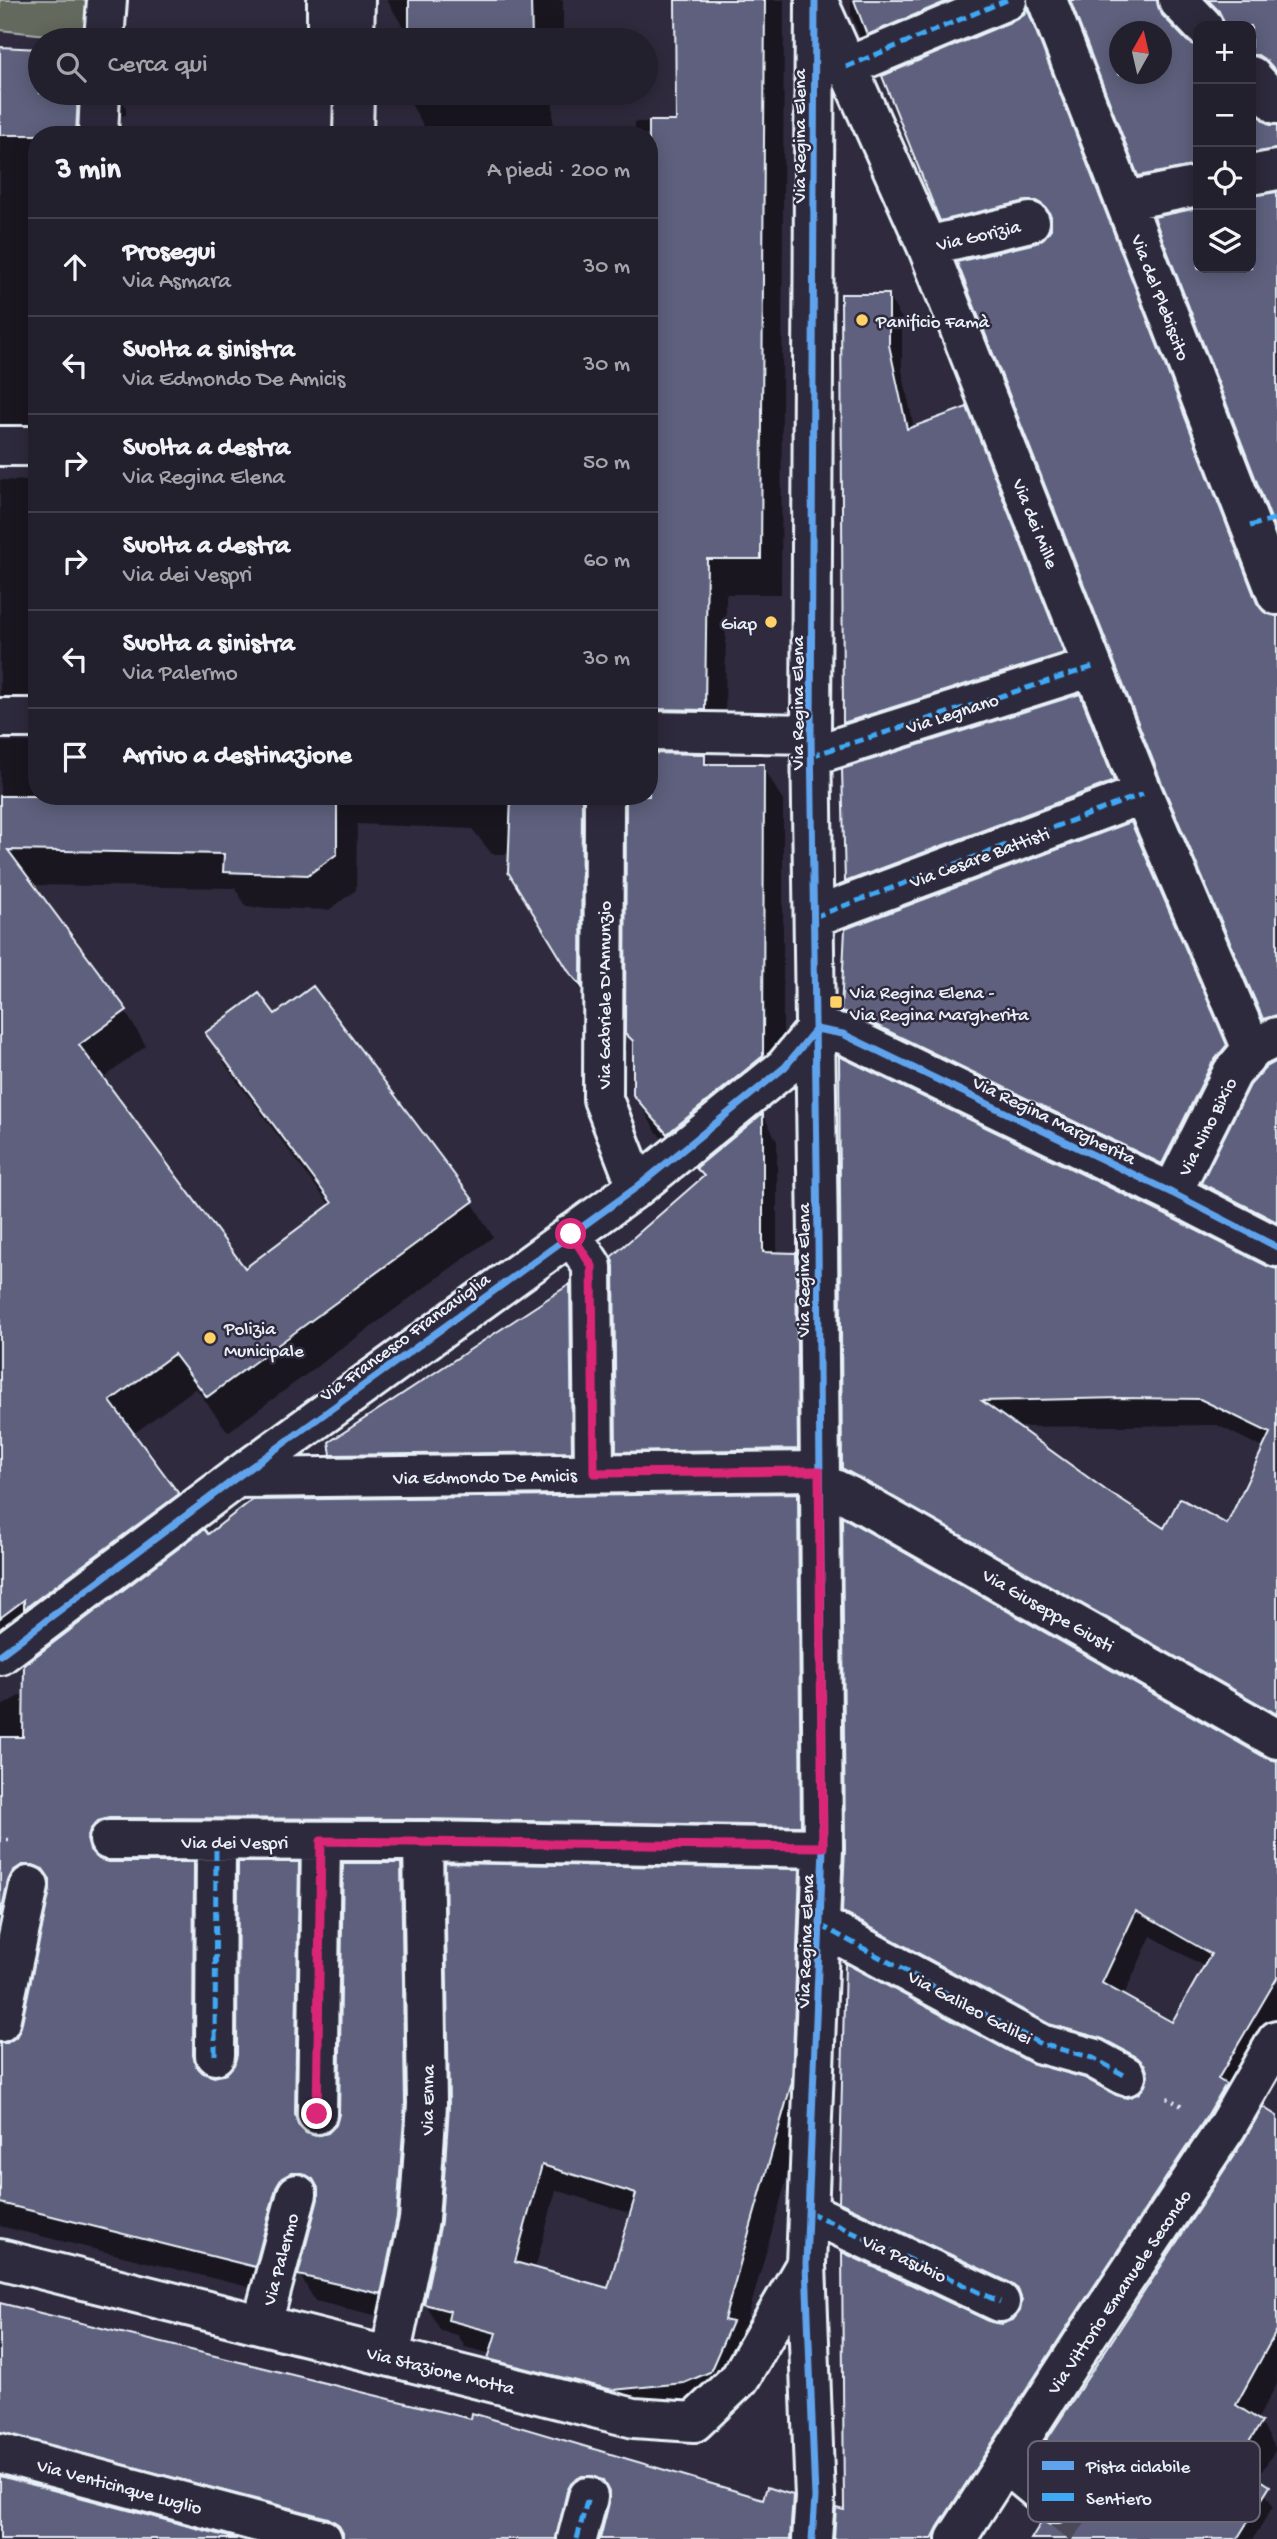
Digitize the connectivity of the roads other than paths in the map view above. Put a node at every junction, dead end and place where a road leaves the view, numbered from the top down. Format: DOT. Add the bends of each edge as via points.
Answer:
graph roads {
  1 [pos="107,0"];
  2 [pos="327,0"];
  3 [pos="355,0"];
  4 [pos="816,0"];
  5 [pos="1007,0"];
  6 [pos="1047,0"];
  7 [pos="1178,0"];
  8 [pos="1198,21"];
  9 [pos="105,28"];
  10 [pos="327,28"];
  11 [pos="354,28"];
  12 [pos="846,67"];
  13 [pos="1256,81"];
  14 [pos="1277,104"];
  15 [pos="99,105"];
  16 [pos="327,105"];
  17 [pos="354,105"];
  18 [pos="98,126"];
  19 [pos="328,126"];
  20 [pos="353,126"];
  21 [pos="1277,170"];
  22 [pos="1256,174"];
  23 [pos="1193,187"];
  24 [pos="1125,201"];
  25 [pos="1030,222"];
  26 [pos="926,246"];
  27 [pos="0,446"];
  28 [pos="28,446"];
  29 [pos="1264,522"];
  30 [pos="1277,595"];
  31 [pos="1093,667"];
  32 [pos="0,718"];
  33 [pos="28,718"];
  34 [pos="658,732"];
  35 [pos="811,745"];
  36 [pos="1143,794"];
  37 [pos="604,805"];
  38 [pos="814,917"];
  39 [pos="816,1029"];
  40 [pos="1264,1043"];
  41 [pos="637,1187"];
  42 [pos="1172,1193"];
  43 [pos="571,1234"];
  44 [pos="1277,1247"];
  45 [pos="594,1473"];
  46 [pos="819,1476"];
  47 [pos="236,1478"];
  48 [pos="0,1655"];
  49 [pos="1277,1739"];
  50 [pos="109,1840"];
  51 [pos="216,1841"];
  52 [pos="321,1841"];
  53 [pos="424,1841"];
  54 [pos="823,1847"];
  55 [pos="29,1886"];
  56 [pos="820,1925"];
  57 [pos="0,2022"];
  58 [pos="215,2055"];
  59 [pos="1273,2056"];
  60 [pos="1126,2076"];
  61 [pos="317,2114"];
  62 [pos="297,2194"];
  63 [pos="809,2212"];
  64 [pos="0,2259"];
  65 [pos="806,2264"];
  66 [pos="1000,2302"];
  67 [pos="262,2325"];
  68 [pos="390,2357"];
  69 [pos="0,2454"];
  70 [pos="1005,2463"];
  71 [pos="1028,2482"];
  72 [pos="588,2497"];
  73 [pos="322,2539"];
  74 [pos="577,2539"];
  75 [pos="813,2539"];
  76 [pos="956,2539"];
  1 -- 9 [label="street"];
  2 -- 10 [label="street"];
  3 -- 11 [label="street"];
  4 -- 12 [label="street, Via dei Mille"];
  4 -- 35 [label="street, Via Regina Elena"];
  5 -- 12 [label="street"];
  6 -- 24 [label="street, Via del Plebiscito"];
  7 -- 8 [label="street"];
  12 -- 26 [label="street, Via dei Mille"];
  13 -- 14 [label="street"];
  15 -- 18 [label="street"];
  16 -- 19 [label="street"];
  17 -- 20 [label="street"];
  21 -- 22 [label="street"];
  23 -- 24 [label="street"];
  24 -- 29 [label="street, Via del Plebiscito"];
  25 -- 26 [label="street, Via Gorizia"];
  26 -- 31 [label="street, Via dei Mille"];
  27 -- 28 [label="street"];
  29 -- 30 [label="street, Via del Plebiscito"];
  31 -- 35 [label="street, Via Legnano"];
  31 -- 36 [label="street, Via dei Mille"];
  32 -- 33 [label="street"];
  34 -- 35 [label="street, Via Legnano"];
  35 -- 38 [label="street, Via Regina Elena"];
  36 -- 38 [label="street, Via Cesare Battisti"];
  36 -- 40 [label="street, Via dei Mille"];
  37 -- 41 [label="street, Via Gabriele D'Annunzio" via="603,1099"];
  38 -- 39 [label="street, Via Regina Elena"];
  39 -- 41 [label="street, Via Francesco Francaviglia" via="785,1067"];
  39 -- 42 [label="street, Via Regina Margherita" via="843,1034"];
  39 -- 46 [label="street, Via Regina Elena"];
  40 -- 42 [label="street, Via Nino Bixio" via="1232,1073"];
  41 -- 43 [label="street, Via Francesco Francaviglia"];
  42 -- 44 [label="street, Via Regina Margherita"];
  43 -- 45 [label="street" via="592,1266"];
  43 -- 47 [label="street, Via Francesco Francaviglia"];
  45 -- 46 [label="street, Via Edmondo De Amicis"];
  45 -- 47 [label="street, Via Edmondo De Amicis"];
  46 -- 49 [label="street, Via Giuseppe Giusti"];
  46 -- 54 [label="street, Via Regina Elena"];
  47 -- 48 [label="street, Via Francesco Francaviglia"];
  50 -- 51 [label="street, Via dei Vespri"];
  51 -- 52 [label="street, Via dei Vespri"];
  51 -- 58 [label="street"];
  52 -- 53 [label="street, Via dei Vespri"];
  52 -- 61 [label="street"];
  53 -- 54 [label="street, Via dei Vespri"];
  53 -- 68 [label="street, Via Enna" via="427,2104 419,2220"];
  54 -- 56 [label="street, Via Regina Elena"];
  55 -- 57 [label="street"];
  56 -- 60 [label="street, Via Galileo Galilei" via="1041,2044 1093,2058"];
  56 -- 63 [label="street, Via Regina Elena"];
  59 -- 70 [label="street, Via Vittorio Emanuele Secondo"];
  62 -- 67 [label="street, Via Palermo"];
  63 -- 65 [label="street, Via Regina Elena"];
  63 -- 66 [label="street, Via Pasubio"];
  64 -- 67 [label="street, Via Stazione Motta"];
  65 -- 68 [label="street, Via Stazione Motta" via="740,2378 694,2422 634,2418"];
  65 -- 75 [label="street, Via Regina Elena"];
  67 -- 68 [label="street, Via Stazione Motta"];
  69 -- 73 [label="street, Via Venticinque Luglio"];
  70 -- 71 [label="street"];
  70 -- 76 [label="street, Via Vittorio Emanuele Secondo"];
  72 -- 74 [label="street"];
}
